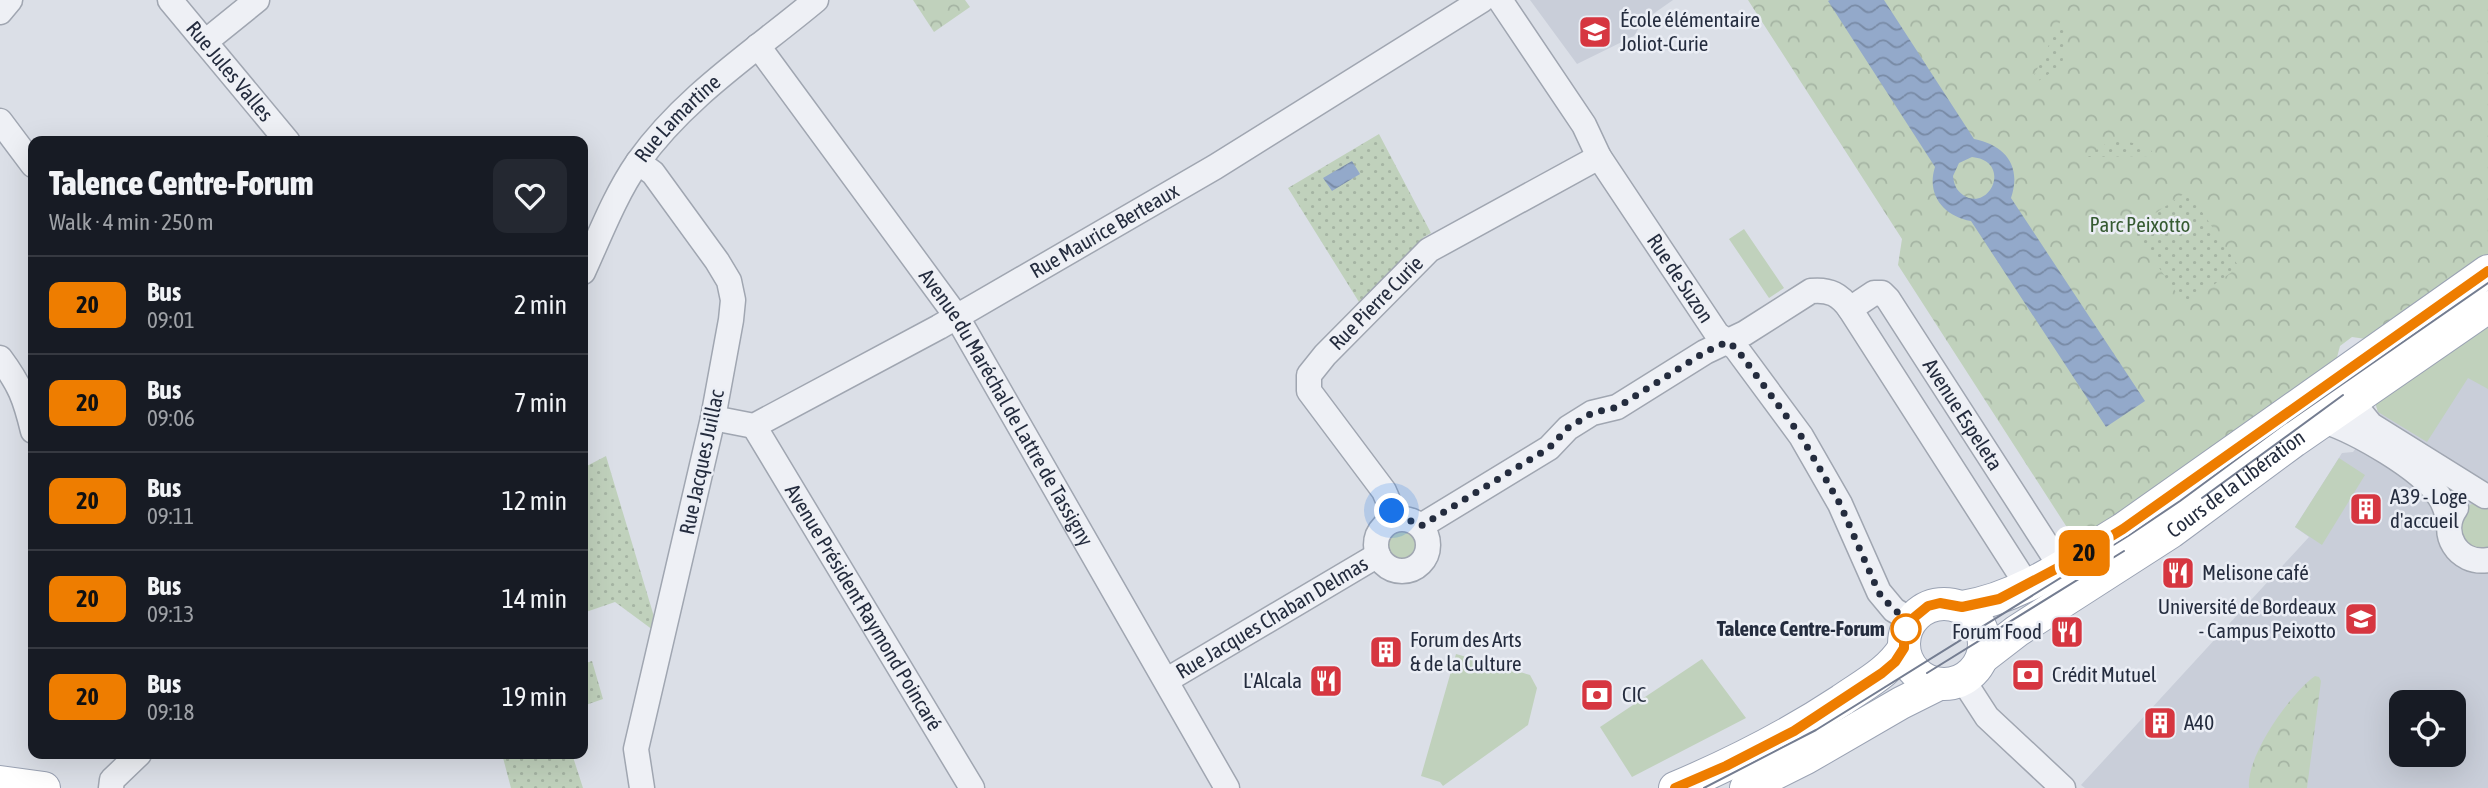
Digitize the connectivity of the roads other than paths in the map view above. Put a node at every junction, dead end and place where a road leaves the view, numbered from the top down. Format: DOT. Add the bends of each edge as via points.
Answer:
graph roads {
  1 [pos="10,0"];
  2 [pos="170,0"];
  3 [pos="257,0"];
  4 [pos="816,0"];
  5 [pos="1482,0"];
  6 [pos="1500,0"];
  7 [pos="0,12"];
  8 [pos="205,43"];
  9 [pos="758,46"];
  10 [pos="0,121"];
  11 [pos="283,136"];
  12 [pos="1599,157"];
  13 [pos="28,158"];
  14 [pos="638,162"];
  15 [pos="588,261"];
  16 [pos="2488,271"];
  17 [pos="2488,307"];
  18 [pos="1850,309"];
  19 [pos="957,317"];
  20 [pos="1727,342"];
  21 [pos="0,358"];
  22 [pos="2361,394"];
  23 [pos="28,410"];
  24 [pos="713,418"];
  25 [pos="2324,421"];
  26 [pos="754,426"];
  27 [pos="2487,496"];
  28 [pos="1395,519"];
  29 [pos="2449,522"];
  30 [pos="1421,526"];
  31 [pos="1378,555"];
  32 [pos="2069,562"];
  33 [pos="2486,565"];
  34 [pos="2018,589"];
  35 [pos="1962,607"];
  36 [pos="1907,634"];
  37 [pos="1962,674"];
  38 [pos="1167,680"];
  39 [pos="0,782"];
  40 [pos="44,788"];
  41 [pos="642,788"];
  42 [pos="972,788"];
  43 [pos="1227,788"];
  44 [pos="1675,788"];
  45 [pos="1746,788"];
  46 [pos="2063,788"];
  1 -- 7 [label="street"];
  2 -- 8 [label="street, Rue Jules Valles"];
  3 -- 8 [label="street"];
  4 -- 9 [label="street, Rue Lamartine"];
  5 -- 19 [label="street, Rue Maurice Berteaux" via="1215,167"];
  6 -- 12 [label="street, Rue de Suzon" via="1584,125"];
  8 -- 11 [label="street, Rue Jules Valles"];
  9 -- 14 [label="street, Rue Lamartine" via="689,104"];
  9 -- 19 [label="street, Avenue du Maréchal de Lattre de Tassigny"];
  10 -- 13 [label="street"];
  12 -- 20 [label="street, Rue de Suzon" via="1717,334"];
  12 -- 28 [label="street, Rue Pierre Curie" via="1429,250 1309,374 1309,391 1384,491"];
  14 -- 15 [label="street, Rue Lamartine"];
  14 -- 24 [label="street, Rue Jacques Juillac" via="653,173 729,281 732,320"];
  16 -- 32 [label="main road, Cours de la Libération" via="2174,494"];
  17 -- 22 [label="main road, Cours de la Libération"];
  18 -- 20 [label="street, Avenue Espeleta" via="1835,293 1811,291"];
  18 -- 32 [label="street, Avenue Espeleta" via="1874,293 1888,299 2053,555"];
  18 -- 34 [label="street, Avenue Espeleta" via="2020,574"];
  19 -- 26 [label="street, Rue Maurice Berteaux"];
  19 -- 38 [label="street, Avenue du Maréchal de Lattre de Tassigny"];
  20 -- 30 [label="street" via="1618,407 1592,413 1568,428 1549,448"];
  20 -- 36 [label="street, Rue de Suzon" via="1801,436 1840,504 1879,593"];
  21 -- 23 [label="street" via="19,383"];
  22 -- 25 [label="main road, Cours de la Libération"];
  22 -- 27 [label="street" via="2358,409 2371,425"];
  24 -- 26 [label="street"];
  24 -- 41 [label="street, Rue Jacques Juillac" via="636,749"];
  25 -- 29 [label="street" via="2422,477 2439,496"];
  25 -- 37 [label="main road, Cours de la Libération" via="2171,532 2017,631"];
  26 -- 42 [label="street, Avenue Président Raymond Poincaré"];
  27 -- 29 [label="street" via="2466,499"];
  28 -- 30 [label="street" via="1405,518"];
  28 -- 31 [label="street" via="1377,537"];
  29 -- 33 [label="street" via="2457,551"];
  30 -- 31 [label="street" via="1428,550 1420,564 1396,570"];
  31 -- 38 [label="street, Rue Jacques Chaban Delmas"];
  32 -- 34 [label="main road, Cours de la Libération"];
  34 -- 35 [label="main road, Cours de la Libération" via="1999,599"];
  35 -- 36 [label="main road" via="1928,606"];
  35 -- 37 [label="main road" via="1981,627 1984,638"];
  36 -- 37 [label="main road" via="1913,670 1921,677"];
  36 -- 44 [label="main road" via="1895,662 1882,673 1794,731"];
  37 -- 45 [label="main road, Cours de la Libération"];
  37 -- 46 [label="street" via="1987,716"];
  38 -- 43 [label="street, Avenue du Maréchal de Lattre de Tassigny"];
  39 -- 40 [label="main road"];
}
